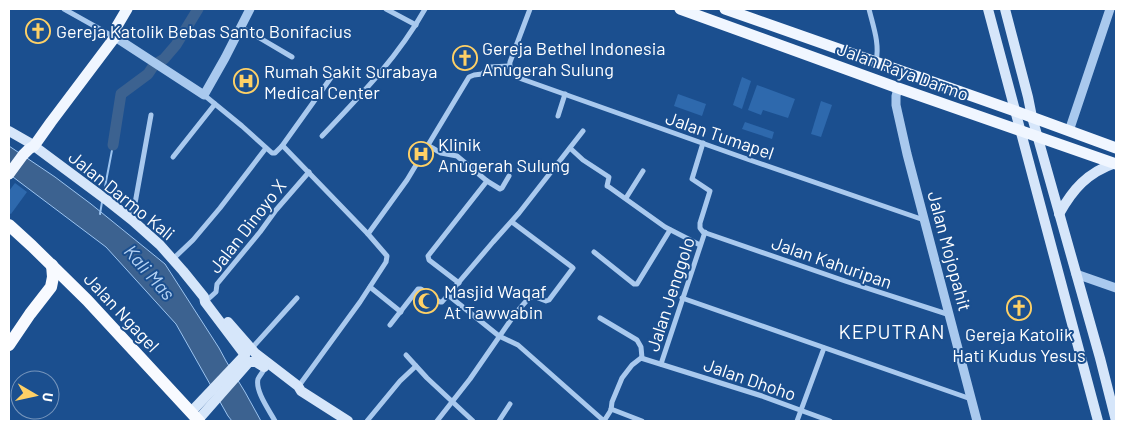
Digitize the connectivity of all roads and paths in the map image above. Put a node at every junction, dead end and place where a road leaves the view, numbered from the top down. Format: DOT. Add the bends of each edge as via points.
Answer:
graph roads {
  1 [pos="64,9"];
  2 [pos="128,9"];
  3 [pos="250,9"];
  4 [pos="386,9"];
  5 [pos="425,9"];
  6 [pos="530,9"];
  7 [pos="725,9"];
  8 [pos="869,9"];
  9 [pos="988,9"];
  10 [pos="1005,9"];
  11 [pos="1110,9"];
  12 [pos="689,10"];
  13 [pos="706,14"];
  14 [pos="416,24"];
  15 [pos="241,27"];
  16 [pos="114,32"];
  17 [pos="292,57"];
  18 [pos="876,62"];
  19 [pos="510,68"];
  20 [pos="335,72"];
  21 [pos="898,88"];
  22 [pos="565,94"];
  23 [pos="204,95"];
  24 [pos="215,104"];
  25 [pos="1015,111"];
  26 [pos="152,115"];
  27 [pos="558,116"];
  28 [pos="1032,117"];
  29 [pos="9,131"];
  30 [pos="583,131"];
  31 [pos="1020,131"];
  32 [pos="1069,131"];
  33 [pos="322,136"];
  34 [pos="1037,136"];
  35 [pos="703,144"];
  36 [pos="282,146"];
  37 [pos="428,146"];
  38 [pos="29,148"];
  39 [pos="266,148"];
  40 [pos="570,148"];
  41 [pos="1116,148"];
  42 [pos="173,157"];
  43 [pos="1115,164"];
  44 [pos="643,171"];
  45 [pos="309,172"];
  46 [pos="9,174"];
  47 [pos="509,176"];
  48 [pos="487,181"];
  49 [pos="626,198"];
  50 [pos="1059,214"];
  51 [pos="132,220"];
  52 [pos="924,220"];
  53 [pos="512,222"];
  54 [pos="11,228"];
  55 [pos="670,230"];
  56 [pos="705,232"];
  57 [pos="368,234"];
  58 [pos="700,245"];
  59 [pos="594,252"];
  60 [pos="173,259"];
  61 [pos="52,265"];
  62 [pos="1076,274"];
  63 [pos="69,281"];
  64 [pos="461,281"];
  65 [pos="51,287"];
  66 [pos="370,287"];
  67 [pos="1116,288"];
  68 [pos="448,295"];
  69 [pos="297,298"];
  70 [pos="682,298"];
  71 [pos="206,299"];
  72 [pos="400,312"];
  73 [pos="950,316"];
  74 [pos="600,318"];
  75 [pos="390,325"];
  76 [pos="499,336"];
  77 [pos="1093,336"];
  78 [pos="1077,343"];
  79 [pos="9,345"];
  80 [pos="824,348"];
  81 [pos="1098,354"];
  82 [pos="406,355"];
  83 [pos="245,357"];
  84 [pos="642,358"];
  85 [pos="1081,358"];
  86 [pos="661,364"];
  87 [pos="416,366"];
  88 [pos="265,368"];
  89 [pos="298,389"];
  90 [pos="972,399"];
  91 [pos="453,402"];
  92 [pos="510,404"];
  93 [pos="612,409"];
  94 [pos="801,411"];
  95 [pos="193,419"];
  96 [pos="275,421"];
  97 [pos="348,421"];
  98 [pos="367,421"];
  99 [pos="437,421"];
  100 [pos="474,421"];
  101 [pos="499,421"];
  102 [pos="604,421"];
  103 [pos="642,421"];
  104 [pos="797,421"];
  105 [pos="830,421"];
  106 [pos="977,421"];
  107 [pos="1098,421"];
  108 [pos="1116,421"];
  1 -- 16 [label="street"];
  2 -- 16 [label="main road"];
  3 -- 15 [label="street"];
  4 -- 14 [label="street"];
  5 -- 14 [label="street"];
  6 -- 19 [label="street"];
  7 -- 18 [label="main road, Jalan Raya Darmo"];
  8 -- 18 [label="street" via="877,44"];
  9 -- 25 [label="main road"];
  10 -- 28 [label="main road"];
  11 -- 32 [label="street"];
  12 -- 13 [label="main road, Jalan Raya Darmo"];
  13 -- 21 [label="main road, Jalan Raya Darmo"];
  14 -- 33 [label="street" via="390,62"];
  15 -- 17 [label="street"];
  15 -- 23 [label="street"];
  16 -- 23 [label="street"];
  16 -- 38 [label="main road"];
  18 -- 25 [label="main road, Jalan Raya Darmo"];
  19 -- 22 [label="street, Jalan Tumapel" via="515,76"];
  19 -- 37 [label="street" via="490,67 469,78"];
  20 -- 36 [label="street"];
  21 -- 31 [label="main road, Jalan Raya Darmo"];
  21 -- 52 [label="street, Jalan Mojopahit" via="896,105"];
  22 -- 27 [label="street"];
  22 -- 35 [label="street, Jalan Tumapel"];
  23 -- 24 [label="street"];
  24 -- 39 [label="street"];
  24 -- 42 [label="street"];
  25 -- 28 [label="main road, Jalan Raya Darmo"];
  25 -- 31 [label="main road"];
  26 -- 51 [label="street"];
  28 -- 32 [label="main road, Jalan Raya Darmo"];
  28 -- 34 [label="main road"];
  29 -- 38 [label="main road, Jalan Darmo Kali"];
  30 -- 40 [label="street"];
  31 -- 34 [label="main road, Jalan Raya Darmo"];
  31 -- 78 [label="main road"];
  32 -- 41 [label="main road, Jalan Raya Darmo"];
  34 -- 43 [label="main road, Jalan Raya Darmo"];
  34 -- 50 [label="main road"];
  35 -- 52 [label="street, Jalan Tumapel"];
  35 -- 56 [label="street" via="692,179 710,191 700,225"];
  36 -- 39 [label="street" via="275,153"];
  36 -- 45 [label="street"];
  37 -- 48 [label="street" via="439,153 456,156"];
  37 -- 57 [label="street" via="408,180"];
  38 -- 46 [label="main road"];
  38 -- 51 [label="main road, Jalan Darmo Kali"];
  39 -- 60 [label="street" via="220,208"];
  40 -- 49 [label="street" via="609,177 607,186"];
  40 -- 53 [label="street"];
  43 -- 50 [label="main road" via="1102,168 1084,181 1070,195"];
  44 -- 49 [label="street"];
  45 -- 57 [label="street"];
  45 -- 71 [label="street, Jalan Dinoyo X" via="217,284 216,292"];
  47 -- 48 [label="street" via="501,189"];
  48 -- 64 [label="street" via="428,256 429,260"];
  49 -- 55 [label="street"];
  50 -- 62 [label="main road"];
  51 -- 60 [label="main road, Jalan Darmo Kali"];
  52 -- 73 [label="street, Jalan Mojopahit"];
  53 -- 64 [label="street"];
  53 -- 76 [label="street" via="572,269 550,300 533,296 528,299"];
  54 -- 61 [label="highway, Jalan Ngagel"];
  55 -- 58 [label="street"];
  55 -- 59 [label="street" via="637,284"];
  56 -- 58 [label="street, Jalan Jenggolo"];
  56 -- 73 [label="street, Jalan Kahuripan"];
  57 -- 66 [label="street" via="387,256"];
  58 -- 70 [label="street, Jalan Jenggolo"];
  60 -- 71 [label="main road, Jalan Darmo Kali"];
  61 -- 63 [label="highway, Jalan Ngagel"];
  61 -- 65 [label="highway"];
  62 -- 67 [label="street"];
  62 -- 77 [label="main road"];
  63 -- 65 [label="highway"];
  63 -- 95 [label="highway, Jalan Ngagel"];
  64 -- 68 [label="street"];
  65 -- 79 [label="highway"];
  66 -- 72 [label="street"];
  66 -- 89 [label="street"];
  68 -- 72 [label="street" via="440,302 418,289"];
  68 -- 76 [label="street"];
  69 -- 83 [label="street"];
  70 -- 80 [label="street"];
  70 -- 86 [label="street, Jalan Jenggolo"];
  71 -- 83 [label="main road, Jalan Darmo Kali"];
  72 -- 75 [label="street"];
  73 -- 90 [label="street, Jalan Mojopahit"];
  74 -- 84 [label="street" via="637,340"];
  76 -- 91 [label="street"];
  76 -- 102 [label="street" via="518,344"];
  77 -- 78 [label="main road" via="1085,344"];
  77 -- 81 [label="main road"];
  78 -- 85 [label="main road"];
  80 -- 90 [label="street"];
  80 -- 94 [label="street"];
  81 -- 85 [label="main road" via="1090,353"];
  81 -- 108 [label="main road"];
  82 -- 87 [label="street"];
  83 -- 88 [label="main road"];
  83 -- 89 [label="main road, Jalan Darmo Kali" via="259,357"];
  83 -- 95 [label="main road"];
  84 -- 86 [label="street, Jalan Dhoho"];
  84 -- 93 [label="street" via="622,378"];
  85 -- 107 [label="main road"];
  86 -- 94 [label="street, Jalan Dhoho"];
  87 -- 91 [label="street"];
  87 -- 98 [label="street"];
  88 -- 89 [label="main road"];
  88 -- 96 [label="street" via="259,376 258,389"];
  89 -- 97 [label="main road"];
  90 -- 106 [label="street, Jalan Mojopahit"];
  91 -- 99 [label="street"];
  91 -- 100 [label="street"];
  92 -- 101 [label="street"];
  93 -- 102 [label="street"];
  93 -- 103 [label="street"];
  94 -- 104 [label="street"];
  94 -- 105 [label="street, Jalan Dhoho"];
}
